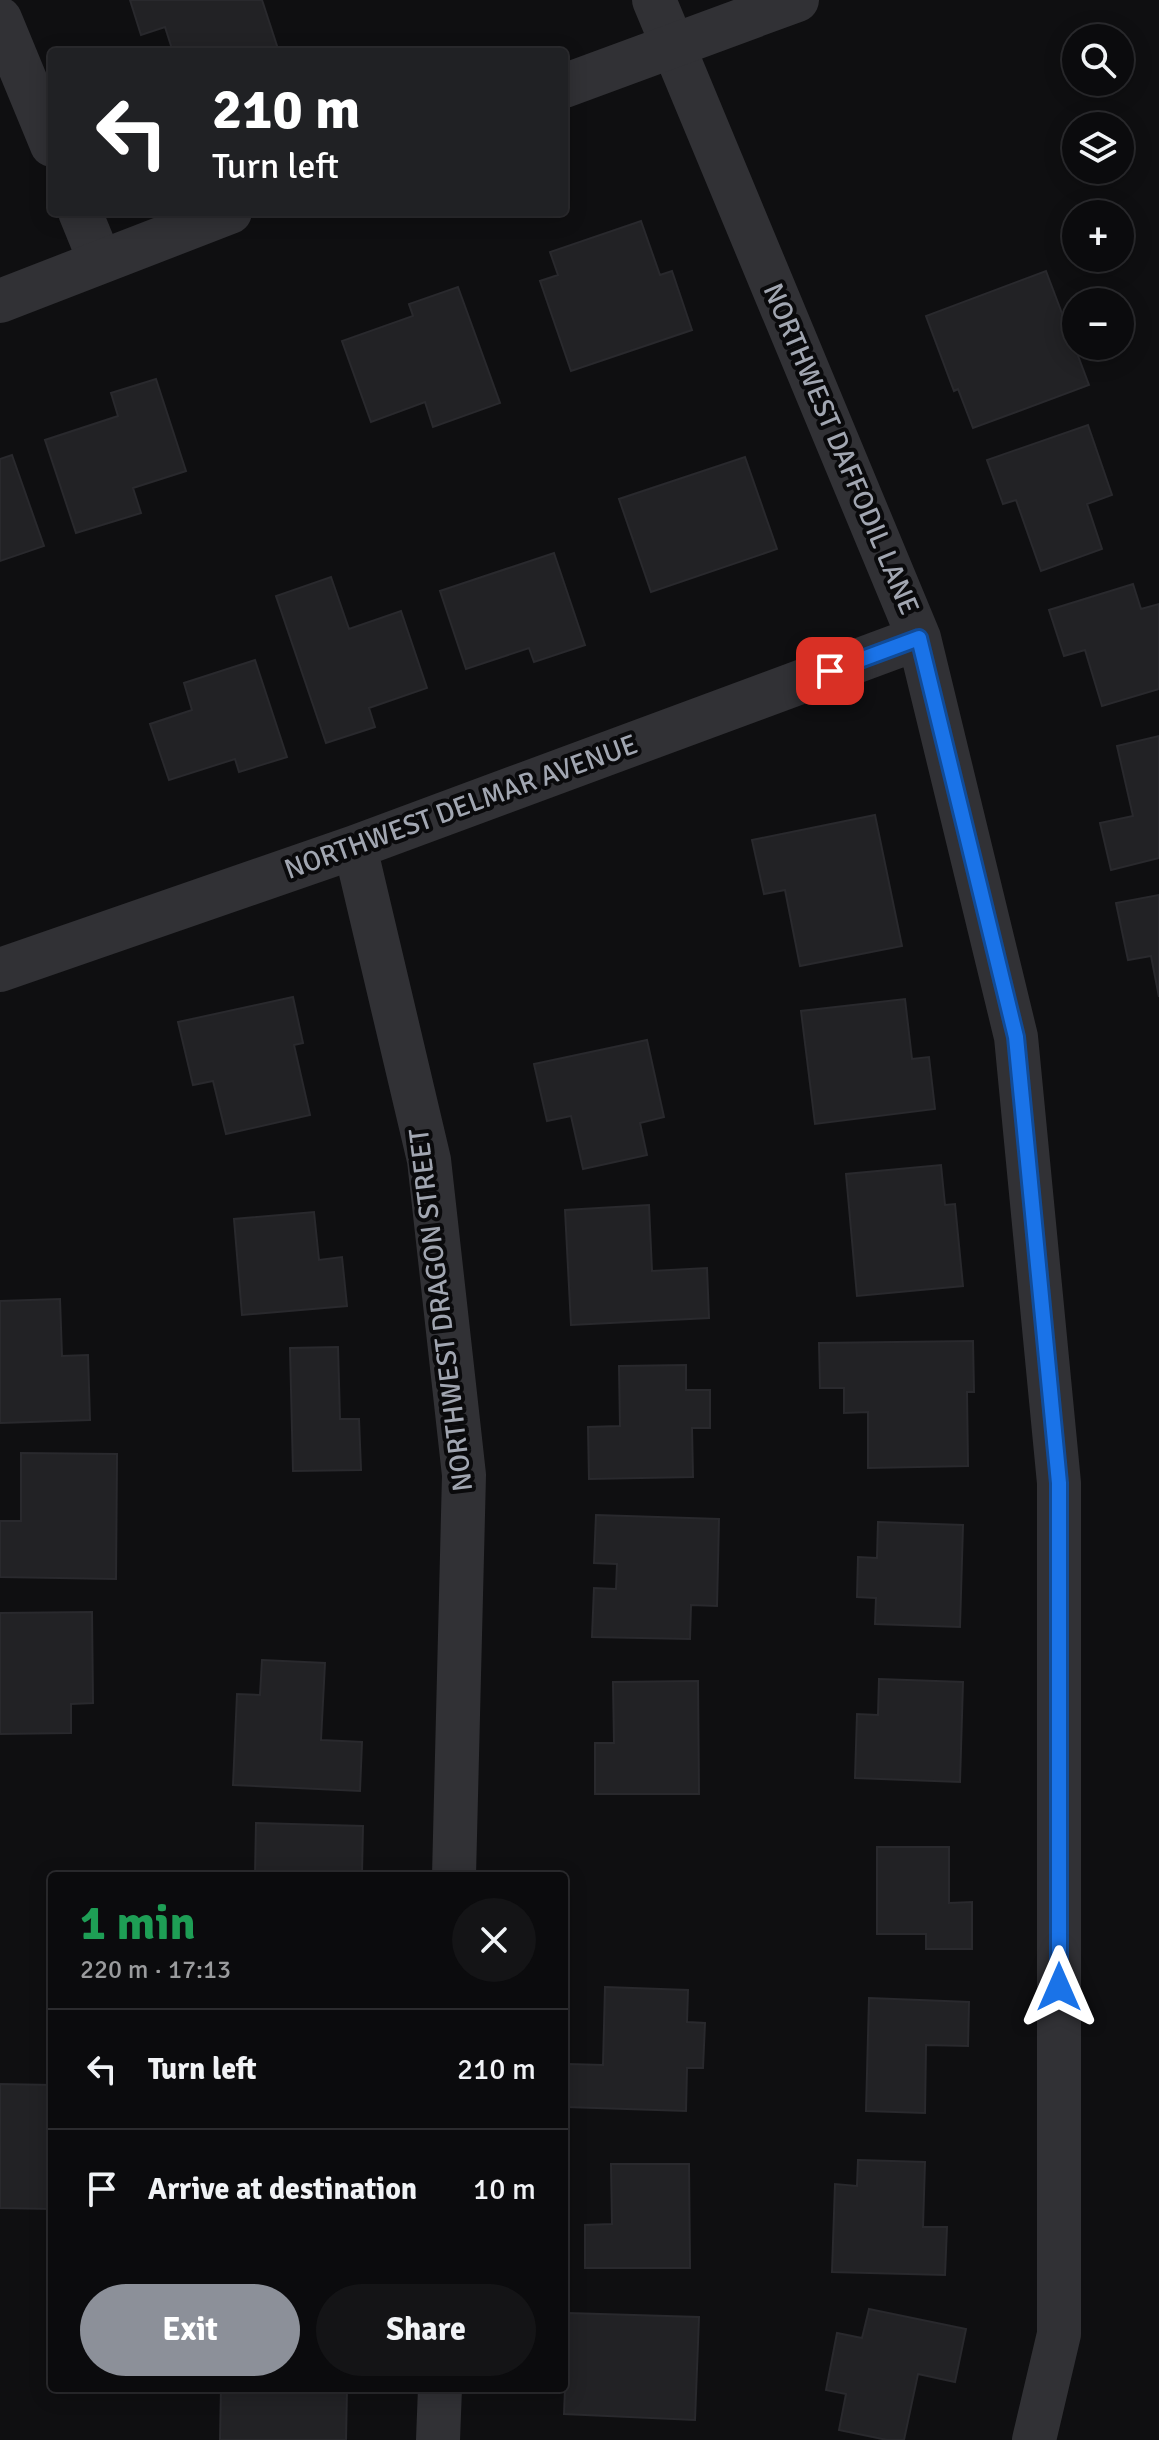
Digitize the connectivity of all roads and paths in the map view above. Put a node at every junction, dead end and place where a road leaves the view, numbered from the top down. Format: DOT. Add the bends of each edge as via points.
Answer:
graph roads {
  1 [pos="654,0"];
  2 [pos="797,0"];
  3 [pos="0,19"];
  4 [pos="672,45"];
  5 [pos="568,84"];
  6 [pos="48,135"];
  7 [pos="82,216"];
  8 [pos="219,216"];
  9 [pos="100,261"];
  10 [pos="0,301"];
  11 [pos="919,638"];
  12 [pos="355,847"];
  13 [pos="0,970"];
  14 [pos="454,1872"];
  15 [pos="440,2392"];
  16 [pos="438,2440"];
  17 [pos="1034,2440"];
  1 -- 4 [label="street, NORTHWEST DAFFODIL LANE"];
  2 -- 4 [label="street"];
  3 -- 6 [label="street"];
  4 -- 5 [label="street"];
  4 -- 11 [label="street, NORTHWEST DAFFODIL LANE"];
  7 -- 9 [label="street"];
  8 -- 9 [label="street"];
  9 -- 10 [label="street"];
  11 -- 12 [label="street, NORTHWEST DELMAR AVENUE"];
  11 -- 17 [label="street, NORTHWEST DAFFODIL LANE" via="1016,1037 1059,1483 1059,2334"];
  12 -- 13 [label="street, NORTHWEST DELMAR AVENUE"];
  12 -- 14 [label="street, NORTHWEST DRAGON STREET" via="429,1160 464,1475"];
  15 -- 16 [label="street"];
}
